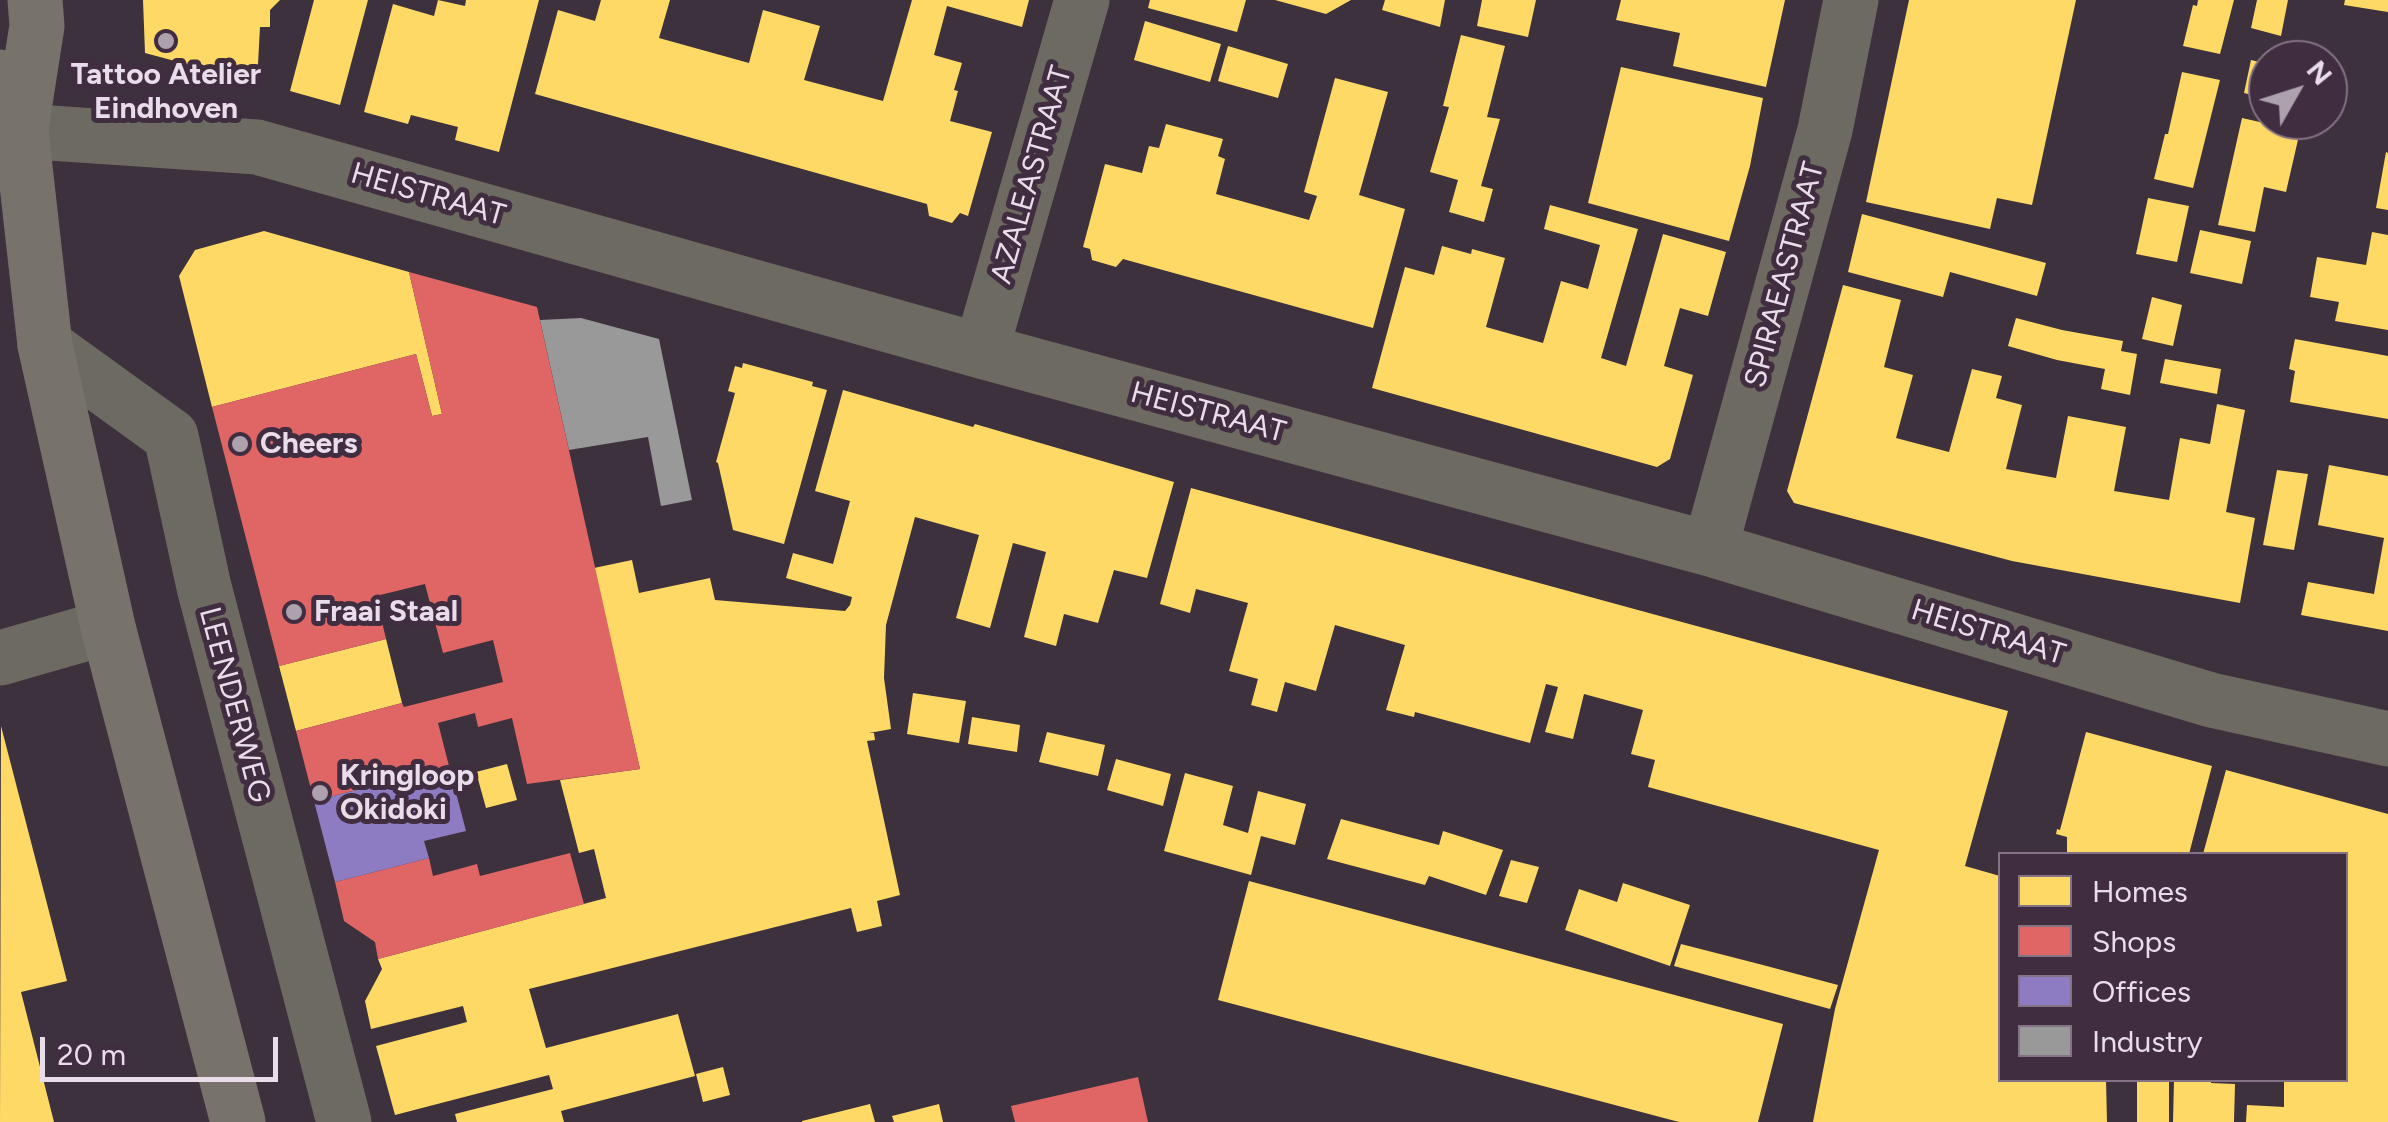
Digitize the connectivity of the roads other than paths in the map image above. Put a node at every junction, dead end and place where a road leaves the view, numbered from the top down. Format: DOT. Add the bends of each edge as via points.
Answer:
graph roads {
  1 [pos="35,0"];
  2 [pos="1082,0"];
  3 [pos="1852,0"];
  4 [pos="0,77"];
  5 [pos="21,130"];
  6 [pos="45,345"];
  7 [pos="982,351"];
  8 [pos="1710,549"];
  9 [pos="108,628"];
  10 [pos="0,658"];
  11 [pos="2388,739"];
  12 [pos="238,1122"];
  13 [pos="344,1122"];
  1 -- 5 [label="main road"];
  2 -- 7 [label="street, AZALEASTRAAT"];
  3 -- 8 [label="street, SPIRAEASTRAAT" via="1825,130"];
  4 -- 5 [label="main road"];
  5 -- 6 [label="main road"];
  5 -- 7 [label="street, HEISTRAAT" via="257,147"];
  6 -- 9 [label="main road"];
  6 -- 13 [label="street, LEENDERWEG" via="171,436 204,588"];
  7 -- 8 [label="street, HEISTRAAT"];
  8 -- 11 [label="street, HEISTRAAT" via="2212,700"];
  9 -- 10 [label="street"];
  9 -- 12 [label="main road"];
}
